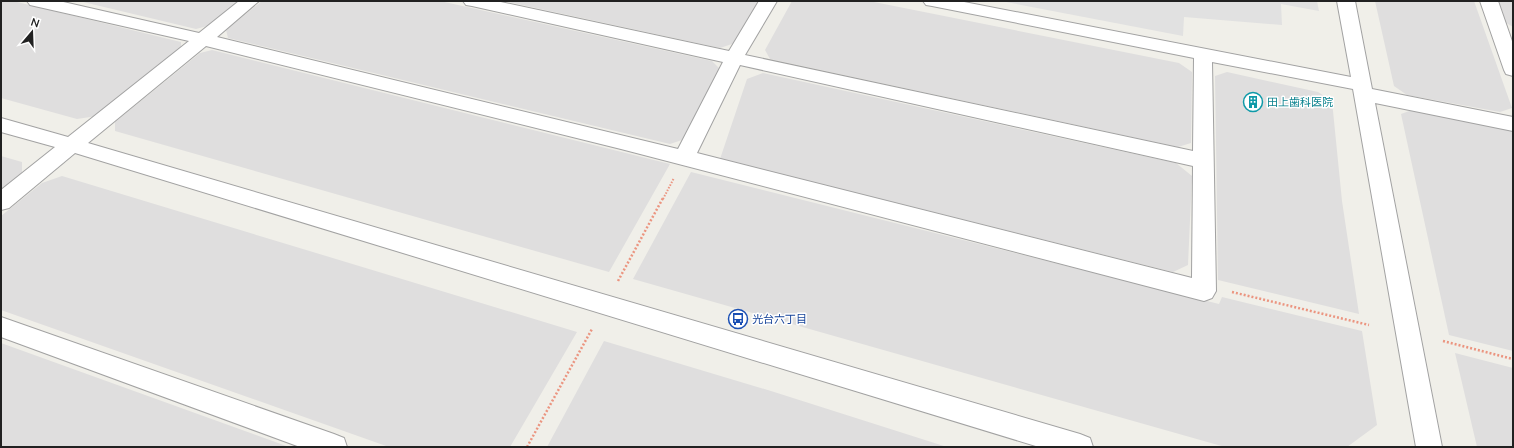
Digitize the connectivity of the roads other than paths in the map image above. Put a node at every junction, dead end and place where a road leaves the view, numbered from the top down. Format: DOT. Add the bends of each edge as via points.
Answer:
graph roads {
  1 [pos="36,1"];
  2 [pos="250,1"];
  3 [pos="472,1"];
  4 [pos="768,1"];
  5 [pos="932,1"];
  6 [pos="1346,1"];
  7 [pos="1489,1"];
  8 [pos="205,38"];
  9 [pos="1203,54"];
  10 [pos="734,58"];
  11 [pos="1513,70"];
  12 [pos="1363,89"];
  13 [pos="1513,124"];
  14 [pos="1,125"];
  15 [pos="71,145"];
  16 [pos="684,158"];
  17 [pos="1204,161"];
  18 [pos="1,202"];
  19 [pos="1,327"];
  20 [pos="334,447"];
  21 [pos="1080,447"];
  22 [pos="1429,447"];
  1 -- 8 [label="street"];
  2 -- 8 [label="street"];
  3 -- 10 [label="street"];
  4 -- 10 [label="street"];
  5 -- 9 [label="street"];
  6 -- 12 [label="street"];
  7 -- 11 [label="street"];
  8 -- 15 [label="street"];
  8 -- 16 [label="street"];
  9 -- 12 [label="street"];
  9 -- 17 [label="street"];
  10 -- 16 [label="street"];
  10 -- 17 [label="street"];
  12 -- 13 [label="street"];
  12 -- 22 [label="street"];
  14 -- 15 [label="street"];
  15 -- 18 [label="street"];
  15 -- 21 [label="street"];
  16 -- 17 [label="street" via="1204,291"];
  19 -- 20 [label="street"];
}
